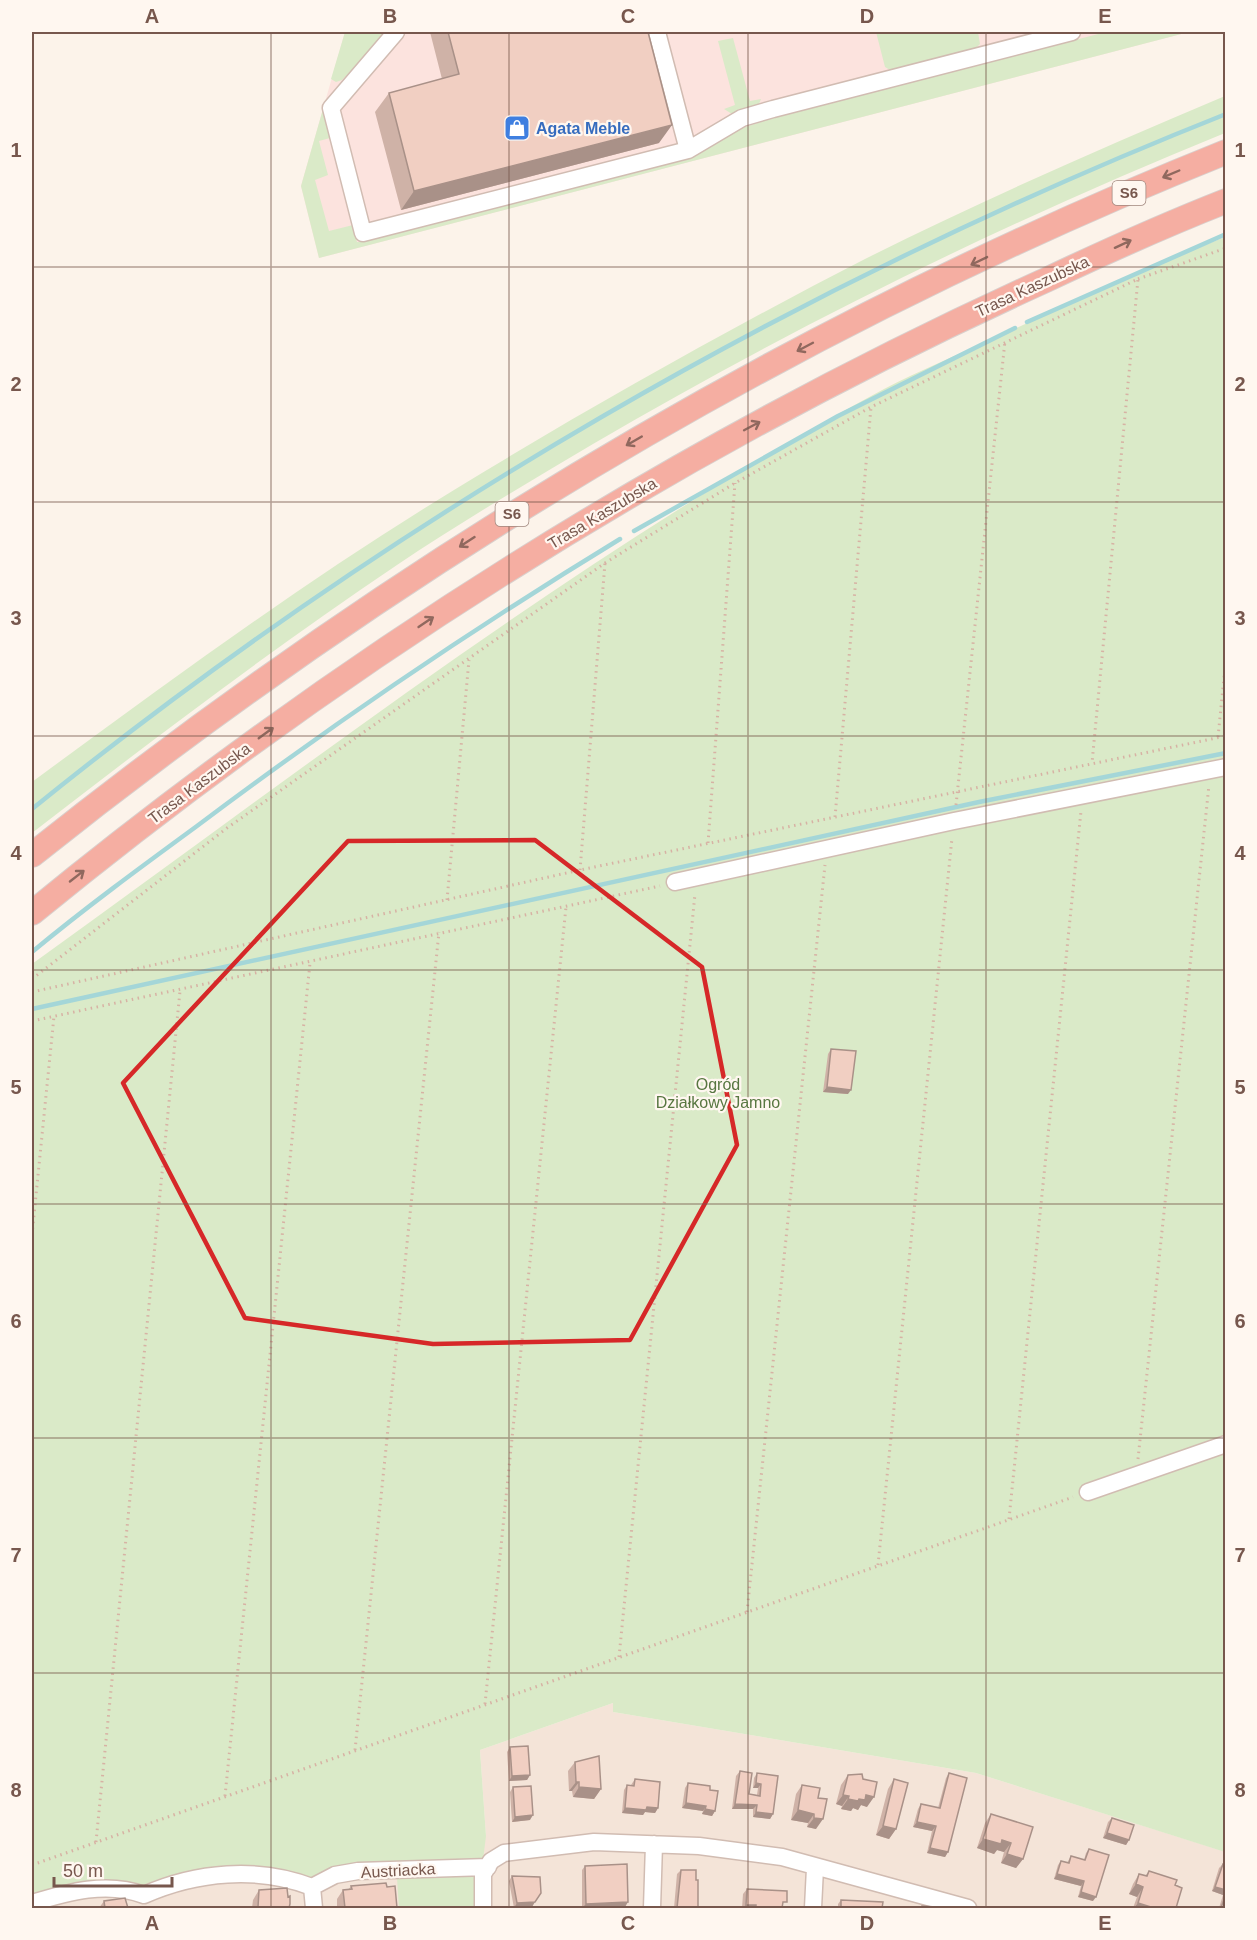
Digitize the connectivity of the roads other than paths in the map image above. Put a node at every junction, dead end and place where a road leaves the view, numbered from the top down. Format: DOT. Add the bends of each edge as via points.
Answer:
graph roads {
  1 [pos="396,32"];
  2 [pos="657,32"];
  3 [pos="1072,32"];
  4 [pos="688,150"];
  5 [pos="1226,152"];
  6 [pos="1226,201"];
  7 [pos="1218,769"];
  8 [pos="32,855"];
  9 [pos="675,882"];
  10 [pos="32,913"];
  11 [pos="1226,1444"];
  12 [pos="1088,1492"];
  13 [pos="654,1844"];
  14 [pos="488,1867"];
  15 [pos="815,1868"];
  16 [pos="312,1887"];
  17 [pos="145,1902"];
  18 [pos="32,1903"];
  19 [pos="314,1908"];
  20 [pos="483,1908"];
  21 [pos="652,1908"];
  22 [pos="813,1908"];
  23 [pos="966,1908"];
  1 -- 4 [label="street" via="331,108 363,233"];
  2 -- 4 [label="street"];
  3 -- 4 [label="street" via="742,118"];
  5 -- 8 [label="highway, S6, one-way" via="1004,248 853,322 603,459 472,539 309,647 148,763"];
  10 -- 6 [label="highway, Trasa Kaszubska, one-way" via="170,804 345,676 496,577 634,494 772,415 927,335"];
  7 -- 9 [label="street"];
  11 -- 12 [label="street"];
  13 -- 14 [label="street, Austriacka" via="594,1842 504,1854"];
  13 -- 15 [label="street, Austriacka" via="782,1857"];
  13 -- 21 [label="street"];
  14 -- 16 [label="street, Austriacka" via="358,1871 335,1875"];
  14 -- 20 [label="street" via="481,1885"];
  15 -- 22 [label="street"];
  15 -- 23 [label="street, Austriacka"];
  16 -- 17 [label="street" via="275,1875 201,1876 167,1885"];
  16 -- 19 [label="street"];
  17 -- 18 [label="street" via="126,1888 105,1888 75,1891"];
}
